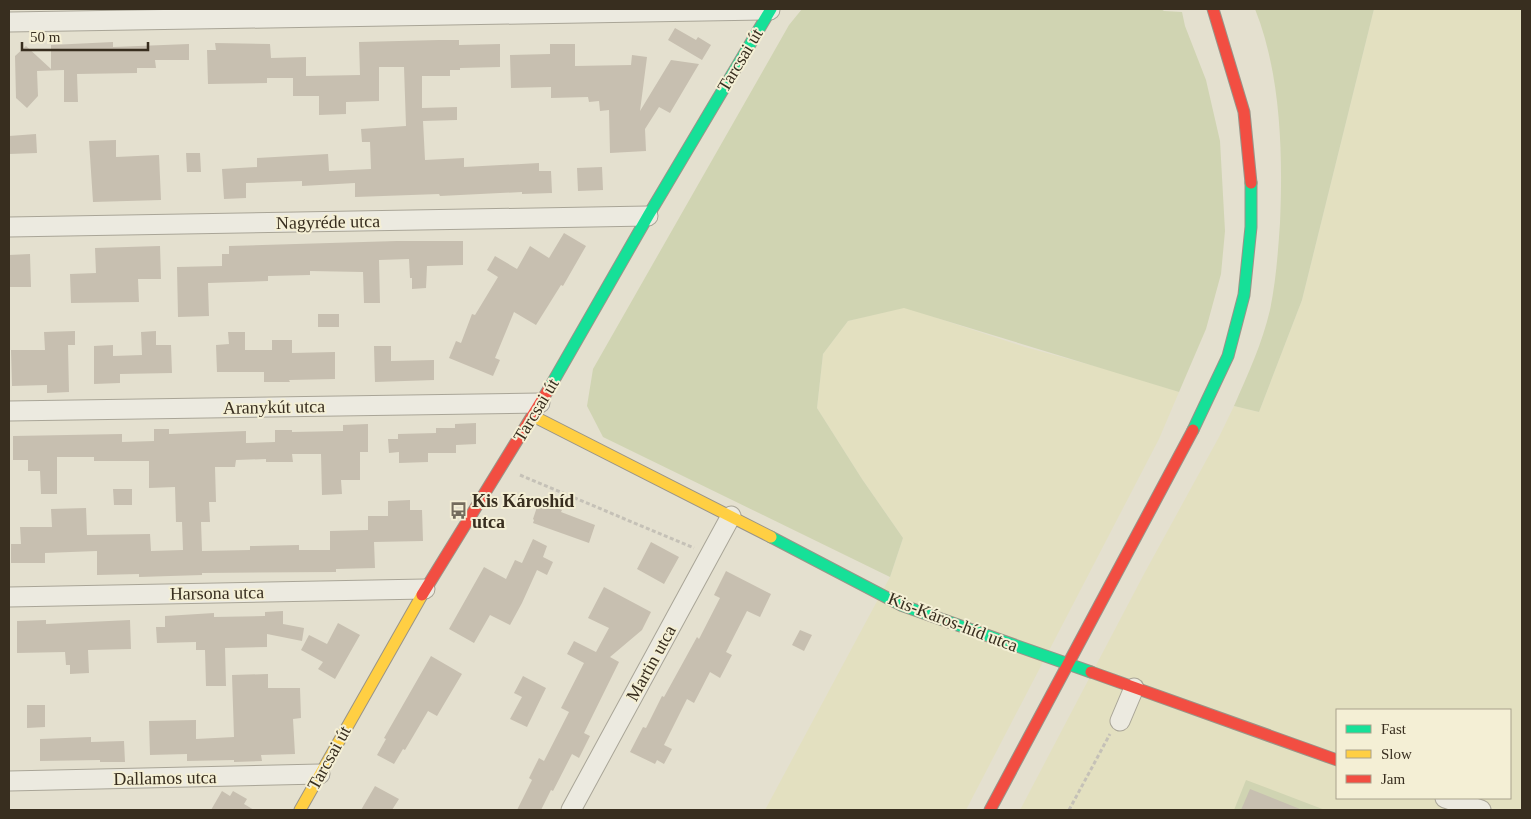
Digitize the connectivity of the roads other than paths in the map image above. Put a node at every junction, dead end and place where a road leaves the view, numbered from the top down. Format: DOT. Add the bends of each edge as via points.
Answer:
graph roads {
  1 [pos="770,9"];
  2 [pos="1213,9"];
  3 [pos="9,22"];
  4 [pos="648,216"];
  5 [pos="9,227"];
  6 [pos="536,410"];
  7 [pos="9,411"];
  8 [pos="731,516"];
  9 [pos="425,589"];
  10 [pos="9,596"];
  11 [pos="1068,664"];
  12 [pos="1134,688"];
  13 [pos="1120,721"];
  14 [pos="1336,760"];
  15 [pos="320,774"];
  16 [pos="9,781"];
  17 [pos="1448,799"];
  18 [pos="300,810"];
  19 [pos="570,810"];
  20 [pos="990,810"];
  21 [pos="1480,810"];
  1 -- 3 [label="street"];
  1 -- 4 [label="street, Tarcsai út"];
  2 -- 11 [label="street" via="1244,112 1251,172 1251,228 1244,295 1228,356 1204,410"];
  4 -- 5 [label="street, Nagyréde utca"];
  4 -- 6 [label="street, Tarcsai út"];
  6 -- 7 [label="street, Aranykút utca"];
  6 -- 8 [label="street, Kis-Káros-híd utca"];
  6 -- 9 [label="street, Tarcsai út"];
  8 -- 11 [label="street, Kis-Káros-híd utca" via="901,605"];
  8 -- 19 [label="street, Martin utca"];
  9 -- 10 [label="street, Harsona utca"];
  9 -- 15 [label="street, Tarcsai út"];
  11 -- 12 [label="street, Kis-Káros-híd utca"];
  11 -- 20 [label="street"];
  12 -- 13 [label="street"];
  12 -- 14 [label="street, Kis-Káros-híd utca"];
  15 -- 16 [label="street, Dallamos utca"];
  15 -- 18 [label="street, Tarcsai út"];
  17 -- 21 [label="street"];
}
